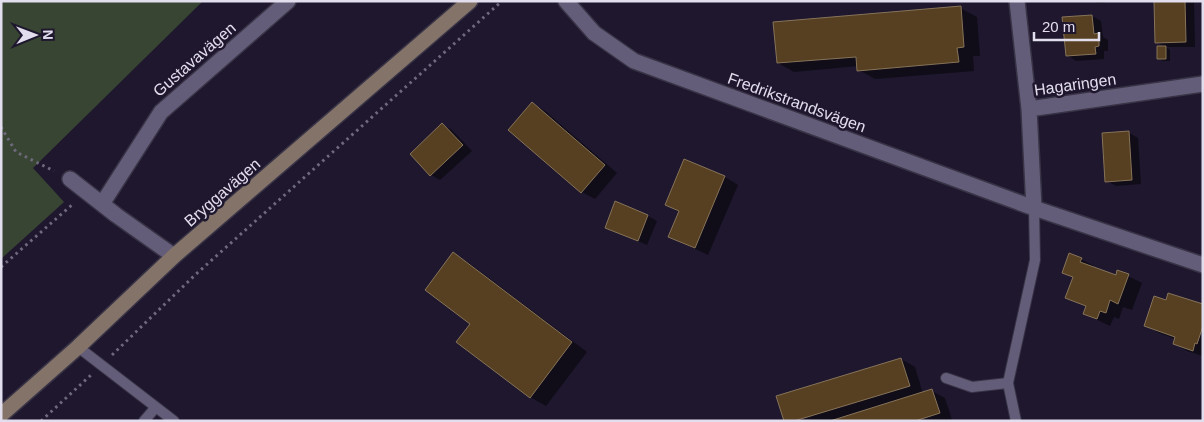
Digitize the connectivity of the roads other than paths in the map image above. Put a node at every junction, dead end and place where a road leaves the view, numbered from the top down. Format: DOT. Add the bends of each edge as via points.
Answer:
graph roads {
  1 [pos="288,1"];
  2 [pos="470,1"];
  3 [pos="566,1"];
  4 [pos="1017,1"];
  5 [pos="1203,84"];
  6 [pos="1029,109"];
  7 [pos="70,178"];
  8 [pos="102,204"];
  9 [pos="1034,208"];
  10 [pos="174,256"];
  11 [pos="1203,265"];
  12 [pos="78,347"];
  13 [pos="946,378"];
  14 [pos="1008,384"];
  15 [pos="156,407"];
  16 [pos="1,415"];
  17 [pos="144,421"];
  18 [pos="174,421"];
  19 [pos="1016,421"];
  1 -- 8 [label="street, Gustavavägen" via="161,112"];
  2 -- 10 [label="main road, Bryggavägen"];
  3 -- 9 [label="street, Fredrikstrandsvägen" via="594,33 634,61"];
  4 -- 6 [label="street, Hagaringen"];
  5 -- 6 [label="street, Hagaringen"];
  6 -- 9 [label="street"];
  7 -- 8 [label="street"];
  8 -- 10 [label="street"];
  9 -- 11 [label="street, Fredrikstrandsvägen"];
  9 -- 14 [label="lane" via="1035,260"];
  10 -- 12 [label="main road, Bryggavägen"];
  12 -- 15 [label="lane"];
  12 -- 16 [label="main road, Bryggavägen"];
  13 -- 14 [label="lane" via="972,387"];
  14 -- 19 [label="lane"];
  15 -- 17 [label="lane"];
  15 -- 18 [label="lane"];
}
